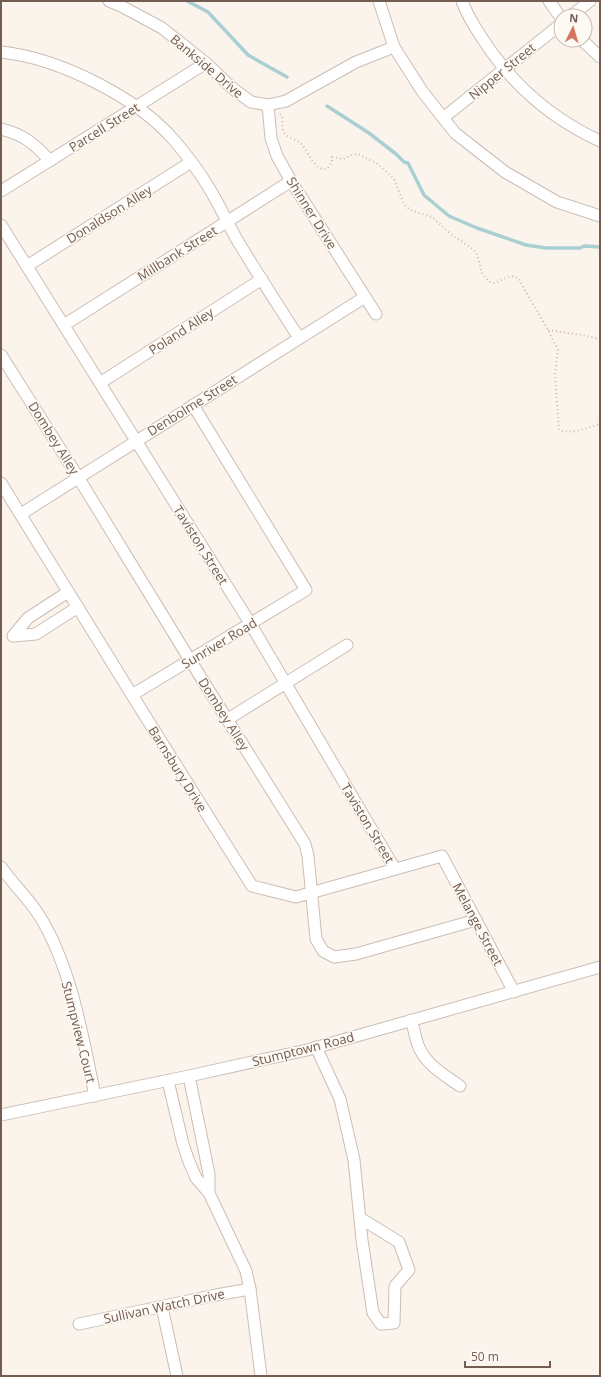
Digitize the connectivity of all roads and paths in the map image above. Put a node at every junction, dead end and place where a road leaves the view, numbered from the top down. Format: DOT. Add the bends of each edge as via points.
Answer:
graph roads {
  1 [pos="109,1"];
  2 [pos="379,1"];
  3 [pos="462,1"];
  4 [pos="590,1"];
  5 [pos="581,8"];
  6 [pos="553,30"];
  7 [pos="394,47"];
  8 [pos="590,48"];
  9 [pos="1,52"];
  10 [pos="600,57"];
  11 [pos="206,63"];
  12 [pos="504,70"];
  13 [pos="268,105"];
  14 [pos="136,107"];
  15 [pos="443,118"];
  16 [pos="1,129"];
  17 [pos="600,141"];
  18 [pos="50,160"];
  19 [pos="191,162"];
  20 [pos="291,181"];
  21 [pos="1,191"];
  22 [pos="600,216"];
  23 [pos="227,222"];
  24 [pos="1,225"];
  25 [pos="27,266"];
  26 [pos="262,279"];
  27 [pos="364,297"];
  28 [pos="376,314"];
  29 [pos="64,325"];
  30 [pos="548,330"];
  31 [pos="299,338"];
  32 [pos="600,339"];
  33 [pos="1,355"];
  34 [pos="100,382"];
  35 [pos="193,405"];
  36 [pos="600,424"];
  37 [pos="136,441"];
  38 [pos="78,477"];
  39 [pos="1,483"];
  40 [pos="20,514"];
  41 [pos="68,592"];
  42 [pos="78,607"];
  43 [pos="250,624"];
  44 [pos="347,645"];
  45 [pos="190,660"];
  46 [pos="285,682"];
  47 [pos="132,695"];
  48 [pos="228,719"];
  49 [pos="442,856"];
  50 [pos="1,867"];
  51 [pos="395,869"];
  52 [pos="311,893"];
  53 [pos="476,920"];
  54 [pos="600,967"];
  55 [pos="514,992"];
  56 [pos="411,1020"];
  57 [pos="316,1047"];
  58 [pos="189,1076"];
  59 [pos="168,1081"];
  60 [pos="460,1086"];
  61 [pos="95,1096"];
  62 [pos="1,1115"];
  63 [pos="210,1192"];
  64 [pos="360,1218"];
  65 [pos="250,1289"];
  66 [pos="162,1307"];
  67 [pos="79,1324"];
  68 [pos="177,1376"];
  69 [pos="261,1376"];
  1 -- 11 [label="street, Bankside Drive" via="162,28"];
  2 -- 7 [label="street"];
  3 -- 12 [label="street" via="467,15"];
  4 -- 5 [label="street"];
  6 -- 12 [label="street, Nipper Street"];
  7 -- 13 [label="street, Bankside Drive" via="356,62 286,102"];
  7 -- 15 [label="street" via="422,92"];
  8 -- 10 [label="street"];
  9 -- 14 [label="street" via="29,57 73,71"];
  11 -- 13 [label="street, Bankside Drive" via="251,102"];
  11 -- 14 [label="street, Parcell Street"];
  12 -- 15 [label="street, Nipper Street"];
  12 -- 17 [label="street" via="522,90 557,118"];
  13 -- 20 [label="street, Shinner Drive" via="271,138 277,156"];
  13 -- 30 [label="path" via="282,116 282,129 286,136 300,142 318,168 327,169 332,157 343,159 358,154 378,164 394,179 404,204 410,210 432,217 473,249 482,273 489,282 494,283 511,276 518,278"];
  14 -- 18 [label="street, Parcell Street"];
  14 -- 19 [label="street" via="173,139"];
  15 -- 22 [label="street" via="455,133 505,172 557,202"];
  16 -- 18 [label="street" via="22,136"];
  18 -- 21 [label="street, Parcell Street"];
  19 -- 23 [label="street" via="209,187"];
  19 -- 25 [label="street, Donaldson Alley"];
  20 -- 23 [label="street, Millbank Street"];
  20 -- 27 [label="street, Shinner Drive"];
  23 -- 26 [label="street"];
  23 -- 29 [label="street, Millbank Street"];
  24 -- 25 [label="street, Taviston Street"];
  25 -- 29 [label="street, Taviston Street"];
  26 -- 31 [label="street"];
  26 -- 34 [label="street, Poland Alley"];
  27 -- 28 [label="street, Shinner Drive"];
  27 -- 31 [label="street, Denbolme Street"];
  29 -- 34 [label="street, Taviston Street"];
  30 -- 32 [label="path"];
  30 -- 36 [label="path" via="558,350 555,374 559,430 577,431"];
  31 -- 35 [label="street, Denbolme Street"];
  33 -- 38 [label="street, Dombey Alley"];
  34 -- 37 [label="street, Taviston Street"];
  35 -- 37 [label="street, Denbolme Street"];
  35 -- 43 [label="street, Sunriver Road" via="306,590"];
  37 -- 38 [label="street, Denbolme Street"];
  37 -- 43 [label="street, Taviston Street"];
  38 -- 40 [label="street, Denbolme Street"];
  38 -- 45 [label="street, Dombey Alley"];
  39 -- 40 [label="street, Barnsbury Drive"];
  40 -- 41 [label="street, Barnsbury Drive"];
  41 -- 42 [label="street, Barnsbury Drive"];
  41 -- 42 [label="street" via="28,618 13,636 36,634"];
  42 -- 47 [label="street, Barnsbury Drive"];
  43 -- 45 [label="street, Sunriver Road"];
  43 -- 46 [label="street, Taviston Street"];
  44 -- 46 [label="street"];
  45 -- 47 [label="street, Sunriver Road"];
  45 -- 48 [label="street, Dombey Alley"];
  46 -- 48 [label="street"];
  46 -- 51 [label="street, Taviston Street"];
  47 -- 52 [label="street, Barnsbury Drive" via="252,886 296,897"];
  48 -- 52 [label="street, Dombey Alley" via="305,844"];
  49 -- 51 [label="street, Barnsbury Drive"];
  49 -- 53 [label="street, Melange Street"];
  50 -- 61 [label="street, Stumpview Court" via="40,917 55,947 77,1014"];
  51 -- 52 [label="street, Barnsbury Drive"];
  52 -- 53 [label="street, Dombey Alley" via="316,939 323,951 334,957 356,954"];
  53 -- 55 [label="street, Melange Street"];
  54 -- 55 [label="street, Stumptown Road"];
  55 -- 56 [label="street, Stumptown Road"];
  56 -- 57 [label="street, Stumptown Road"];
  56 -- 60 [label="street" via="423,1055 431,1065"];
  57 -- 58 [label="street, Stumptown Road"];
  57 -- 64 [label="street" via="340,1099 354,1160"];
  58 -- 59 [label="street, Stumptown Road"];
  58 -- 63 [label="street" via="209,1174"];
  59 -- 61 [label="street, Stumptown Road"];
  59 -- 63 [label="street" via="188,1159 196,1178"];
  61 -- 62 [label="street, Stumptown Road"];
  63 -- 65 [label="street" via="246,1271"];
  64 -- 64 [label="street" via="372,1313 381,1324 394,1323 396,1286 409,1270 399,1242"];
  65 -- 66 [label="street, Sullivan Watch Drive"];
  65 -- 69 [label="street"];
  66 -- 67 [label="street, Sullivan Watch Drive"];
  66 -- 68 [label="street"];
}
